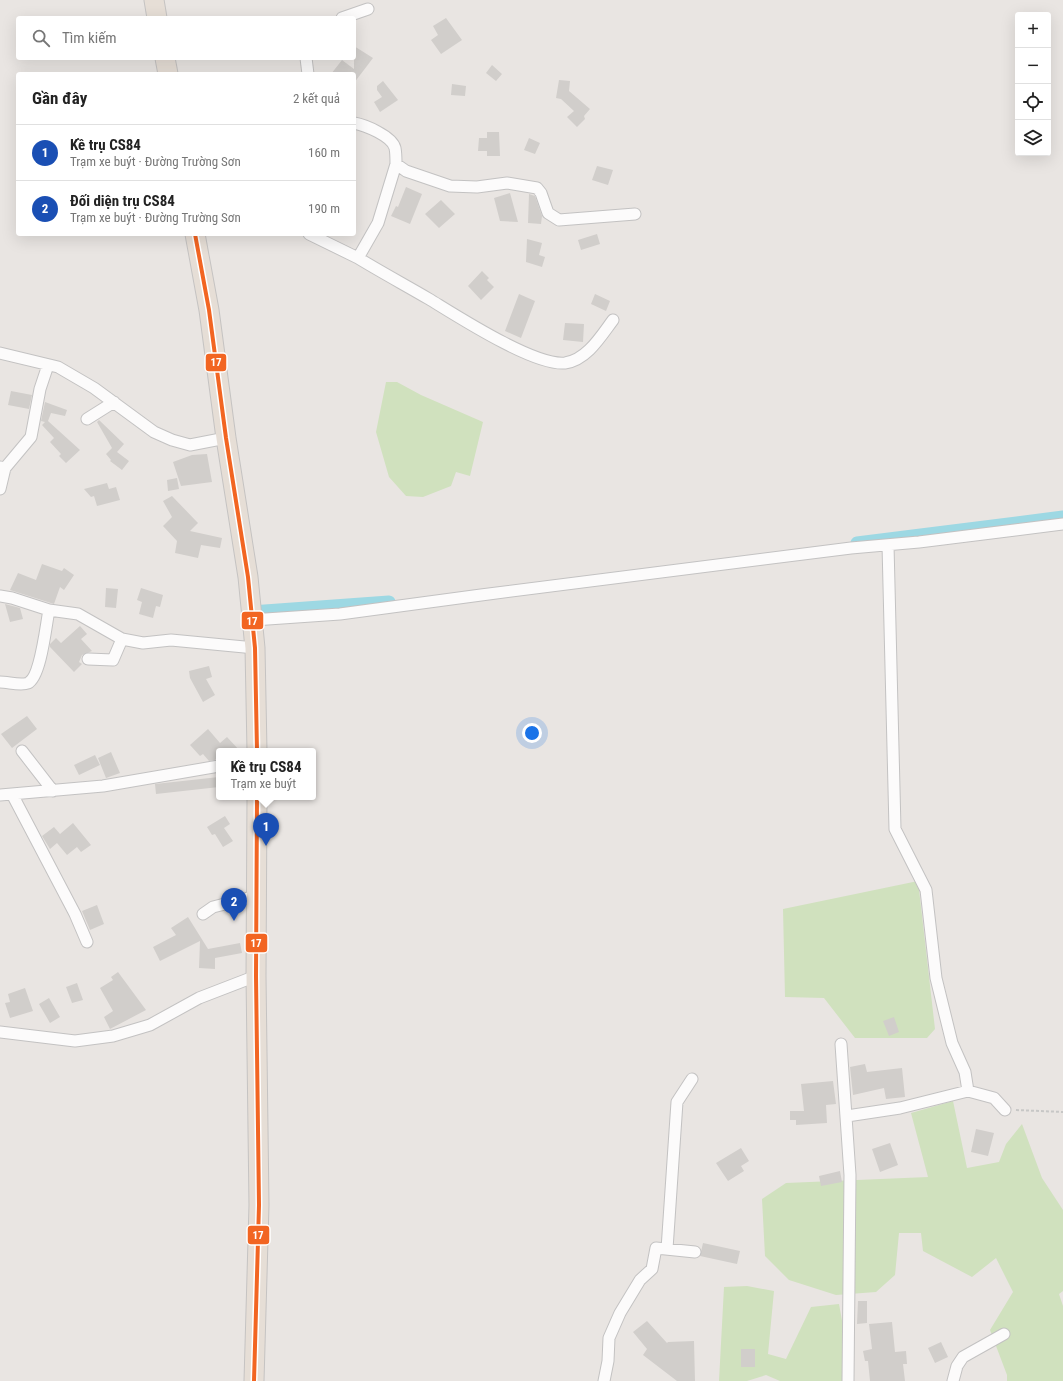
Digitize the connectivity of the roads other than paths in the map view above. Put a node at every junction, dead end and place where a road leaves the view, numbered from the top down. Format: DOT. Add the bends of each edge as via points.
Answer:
graph roads {
  1 [pos="154,0"];
  2 [pos="368,9"];
  3 [pos="157,16"];
  4 [pos="348,16"];
  5 [pos="165,60"];
  6 [pos="306,60"];
  7 [pos="168,72"];
  8 [pos="308,72"];
  9 [pos="356,124"];
  10 [pos="396,164"];
  11 [pos="635,214"];
  12 [pos="195,236"];
  13 [pos="314,236"];
  14 [pos="358,258"];
  15 [pos="614,320"];
  16 [pos="0,353"];
  17 [pos="48,365"];
  18 [pos="114,402"];
  19 [pos="87,419"];
  20 [pos="226,438"];
  21 [pos="3,467"];
  22 [pos="0,489"];
  23 [pos="1063,524"];
  24 [pos="888,545"];
  25 [pos="0,596"];
  26 [pos="49,610"];
  27 [pos="252,620"];
  28 [pos="122,639"];
  29 [pos="255,648"];
  30 [pos="88,659"];
  31 [pos="0,682"];
  32 [pos="257,748"];
  33 [pos="22,750"];
  34 [pos="216,767"];
  35 [pos="53,791"];
  36 [pos="12,794"];
  37 [pos="0,795"];
  38 [pos="257,800"];
  39 [pos="256,896"];
  40 [pos="203,914"];
  41 [pos="87,942"];
  42 [pos="256,976"];
  43 [pos="0,1032"];
  44 [pos="842,1044"];
  45 [pos="692,1079"];
  46 [pos="968,1091"];
  47 [pos="1005,1110"];
  48 [pos="847,1116"];
  49 [pos="667,1249"];
  50 [pos="695,1252"];
  51 [pos="1004,1334"];
  52 [pos="254,1381"];
  53 [pos="604,1381"];
  54 [pos="848,1381"];
  55 [pos="953,1381"];
  1 -- 3 [label="highway"];
  2 -- 4 [label="street"];
  5 -- 7 [label="highway"];
  6 -- 8 [label="street"];
  9 -- 10 [label="street" via="375,130 395,146"];
  10 -- 11 [label="street" via="406,171 450,186 478,187 507,183 534,187 540,191 548,213 559,220"];
  10 -- 14 [label="street" via="378,223"];
  12 -- 20 [label="highway" via="209,310"];
  13 -- 14 [label="street"];
  14 -- 15 [label="street" via="493,337 547,361 565,363 581,356 595,344"];
  16 -- 17 [label="street"];
  17 -- 18 [label="street" via="64,371"];
  17 -- 21 [label="street" via="30,437"];
  18 -- 19 [label="street"];
  18 -- 20 [label="street" via="154,432 178,442 190,445"];
  20 -- 27 [label="highway" via="248,577"];
  21 -- 22 [label="street"];
  23 -- 24 [label="street"];
  24 -- 27 [label="street" via="340,614"];
  24 -- 46 [label="street" via="895,829 926,890 936,978 952,1043 965,1072"];
  25 -- 26 [label="street"];
  26 -- 28 [label="street" via="78,614"];
  26 -- 31 [label="street" via="41,654 31,681 26,684"];
  27 -- 29 [label="highway"];
  28 -- 29 [label="street" via="143,643 171,640"];
  28 -- 30 [label="street" via="113,660"];
  29 -- 32 [label="highway"];
  33 -- 35 [label="street"];
  34 -- 35 [label="street" via="103,786"];
  35 -- 36 [label="street"];
  36 -- 37 [label="street"];
  36 -- 41 [label="street"];
  38 -- 39 [label="highway"];
  39 -- 40 [label="street" via="213,908"];
  39 -- 42 [label="highway"];
  42 -- 43 [label="street" via="199,998 150,1025 113,1036 75,1041"];
  42 -- 52 [label="highway" via="259,1205"];
  44 -- 48 [label="street"];
  45 -- 49 [label="street" via="677,1102"];
  46 -- 47 [label="street" via="994,1098"];
  46 -- 48 [label="street" via="900,1108"];
  48 -- 54 [label="street" via="850,1176"];
  49 -- 50 [label="street"];
  49 -- 53 [label="street" via="656,1248 652,1269 640,1280 620,1313 609,1338"];
  51 -- 55 [label="street" via="963,1357"];
}
